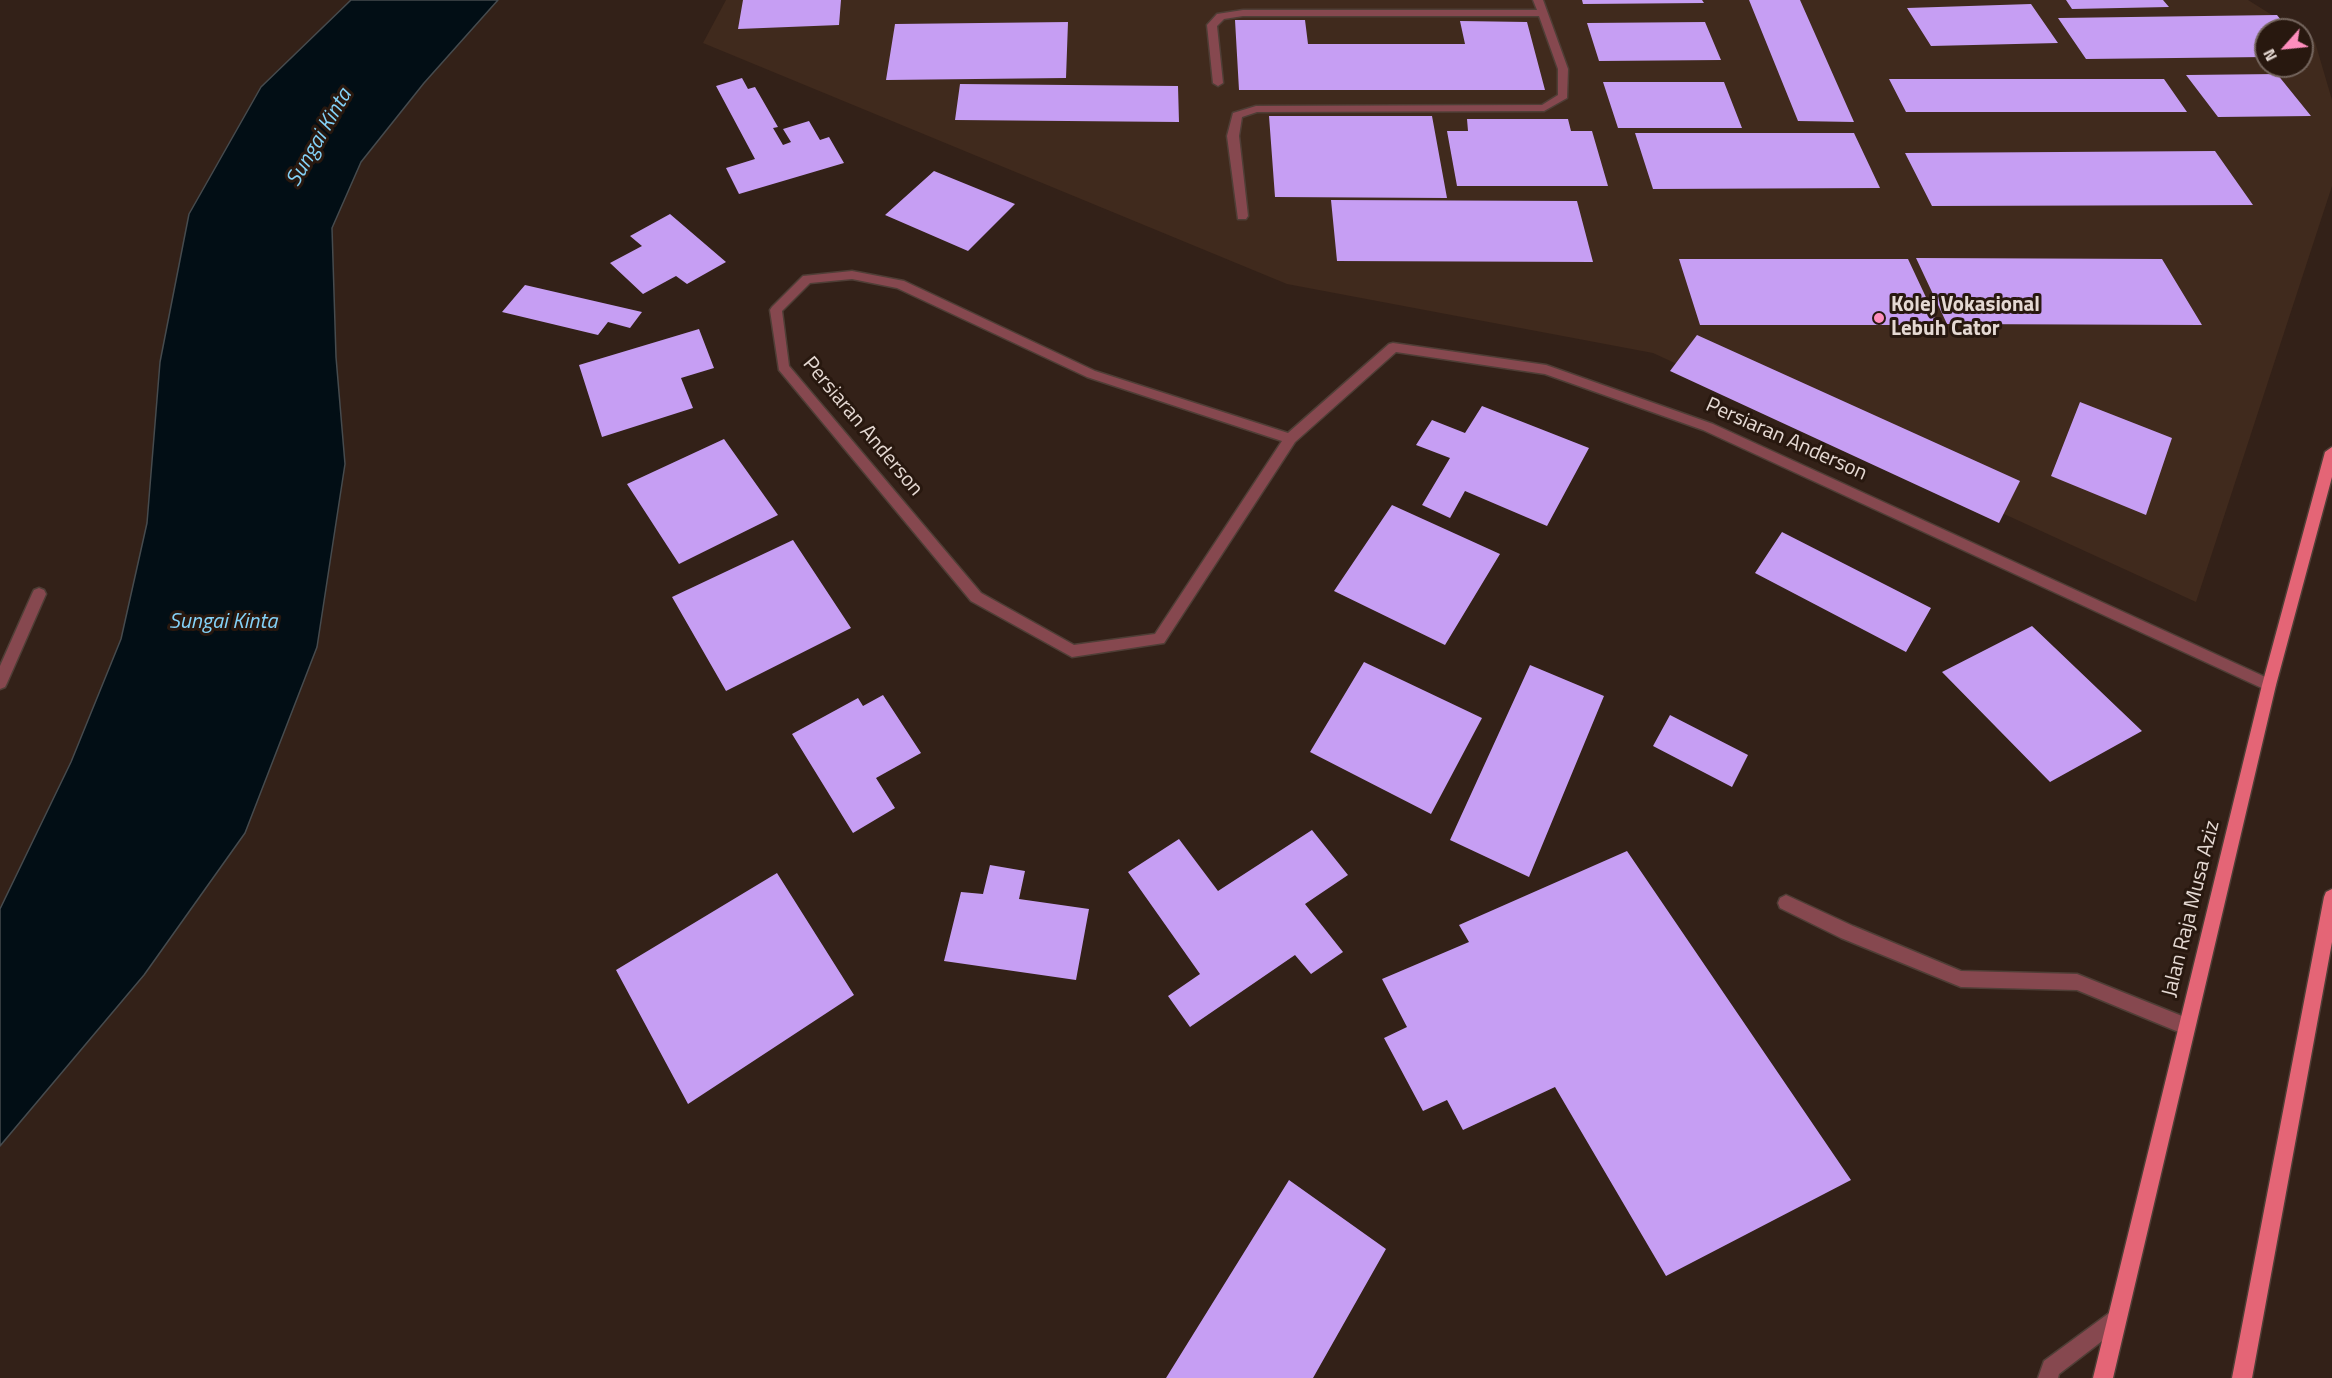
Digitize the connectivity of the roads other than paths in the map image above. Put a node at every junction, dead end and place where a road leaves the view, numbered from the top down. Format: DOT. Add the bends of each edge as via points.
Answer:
graph roads {
  1 [pos="1538,0"];
  2 [pos="1543,13"];
  3 [pos="1218,83"];
  4 [pos="1242,216"];
  5 [pos="1290,440"];
  6 [pos="2332,452"];
  7 [pos="39,594"];
  8 [pos="0,683"];
  9 [pos="2270,684"];
  10 [pos="2332,897"];
  11 [pos="1786,903"];
  12 [pos="2186,1026"];
  13 [pos="2116,1318"];
  14 [pos="2048,1378"];
  15 [pos="2103,1378"];
  16 [pos="2242,1378"];
  1 -- 2 [label="street"];
  2 -- 3 [label="street" via="1221,16 1212,25"];
  2 -- 4 [label="street" via="1563,69 1563,96 1544,108 1256,109 1237,115 1233,136"];
  5 -- 5 [label="street, Persiaran Anderson" via="1159,639 1072,651 976,597 783,368 776,310 807,279 852,275 900,284 1091,374"];
  5 -- 9 [label="street, Persiaran Anderson" via="1393,347 1546,369 1708,427"];
  6 -- 9 [label="main road, Jalan Raja Musa Aziz"];
  7 -- 8 [label="street"];
  9 -- 12 [label="main road, Jalan Raja Musa Aziz"];
  10 -- 16 [label="main road"];
  11 -- 12 [label="street" via="1961,979 2077,982"];
  12 -- 13 [label="main road, Jalan Raja Musa Aziz"];
  13 -- 14 [label="street" via="2051,1368"];
  13 -- 15 [label="main road, Jalan Raja Musa Aziz"];
}
